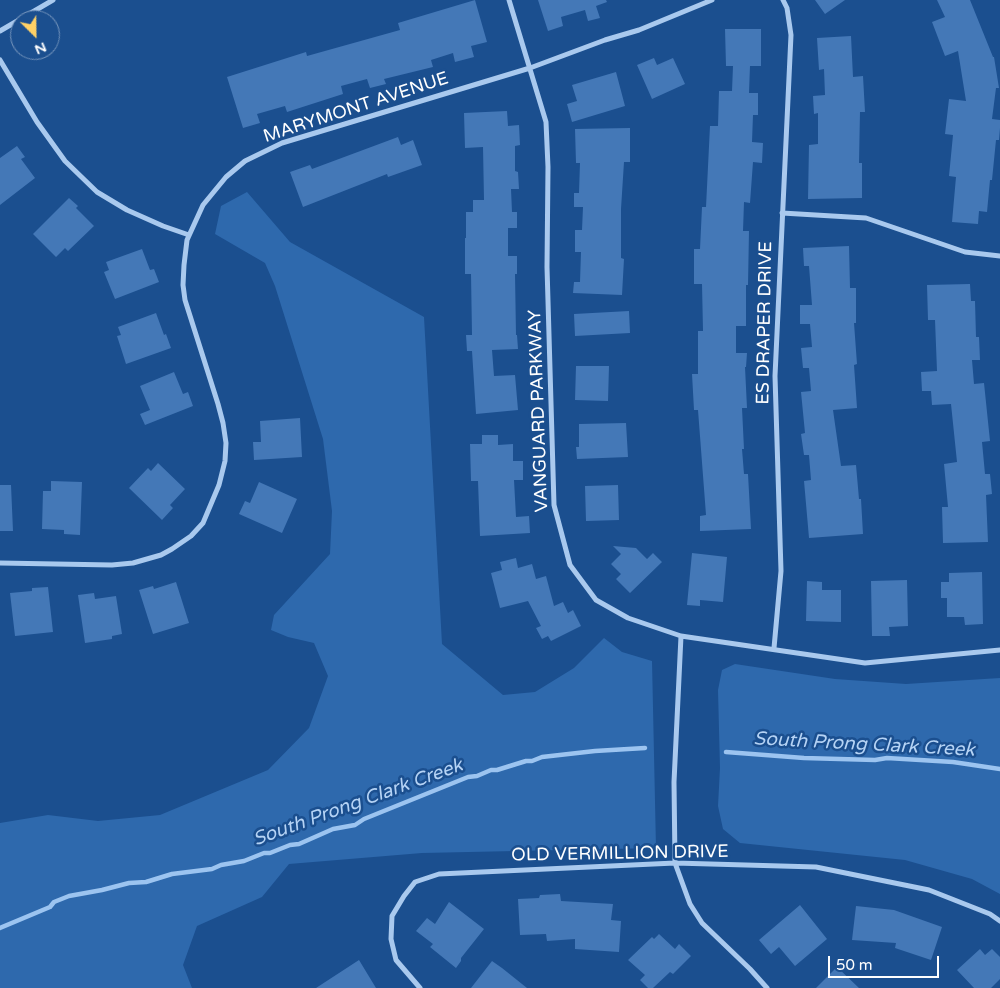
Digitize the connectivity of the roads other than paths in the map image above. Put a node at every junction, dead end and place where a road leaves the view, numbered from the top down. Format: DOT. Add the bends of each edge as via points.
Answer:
graph roads {
  1 [pos="53,0"];
  2 [pos="509,0"];
  3 [pos="712,0"];
  4 [pos="783,0"];
  5 [pos="0,31"];
  6 [pos="0,60"];
  7 [pos="530,68"];
  8 [pos="782,213"];
  9 [pos="189,235"];
  10 [pos="1000,256"];
  11 [pos="0,563"];
  12 [pos="681,636"];
  13 [pos="774,648"];
  14 [pos="1000,650"];
  15 [pos="675,863"];
  16 [pos="1000,921"];
  17 [pos="420,988"];
  18 [pos="766,988"];
  1 -- 5 [label="street"];
  2 -- 7 [label="street"];
  3 -- 7 [label="street, MARYMONT AVENUE" via="639,30"];
  4 -- 8 [label="street, ES DRAPER DRIVE" via="791,35"];
  6 -- 9 [label="street" via="65,161 97,192 127,210"];
  7 -- 9 [label="street, MARYMONT AVENUE" via="282,143 262,152 226,176 203,205"];
  7 -- 12 [label="street, VANGUARD PARKWAY" via="546,122 554,505 570,565 596,600 628,618"];
  8 -- 10 [label="street" via="866,218 966,252"];
  8 -- 13 [label="street, ES DRAPER DRIVE" via="775,376 781,571"];
  9 -- 11 [label="street, MARYMONT AVENUE" via="184,265 185,300 218,404 226,443 219,485 203,524 172,549 133,563 112,566"];
  12 -- 13 [label="street, VANGUARD PARKWAY"];
  12 -- 15 [label="street" via="674,782"];
  13 -- 14 [label="street, VANGUARD PARKWAY" via="865,663"];
  15 -- 16 [label="street, OLD VERMILLION DRIVE" via="816,868 929,890"];
  15 -- 17 [label="street, OLD VERMILLION DRIVE" via="439,874 415,882 392,916 391,939 396,960"];
  15 -- 18 [label="street" via="690,904 702,923"];
}
